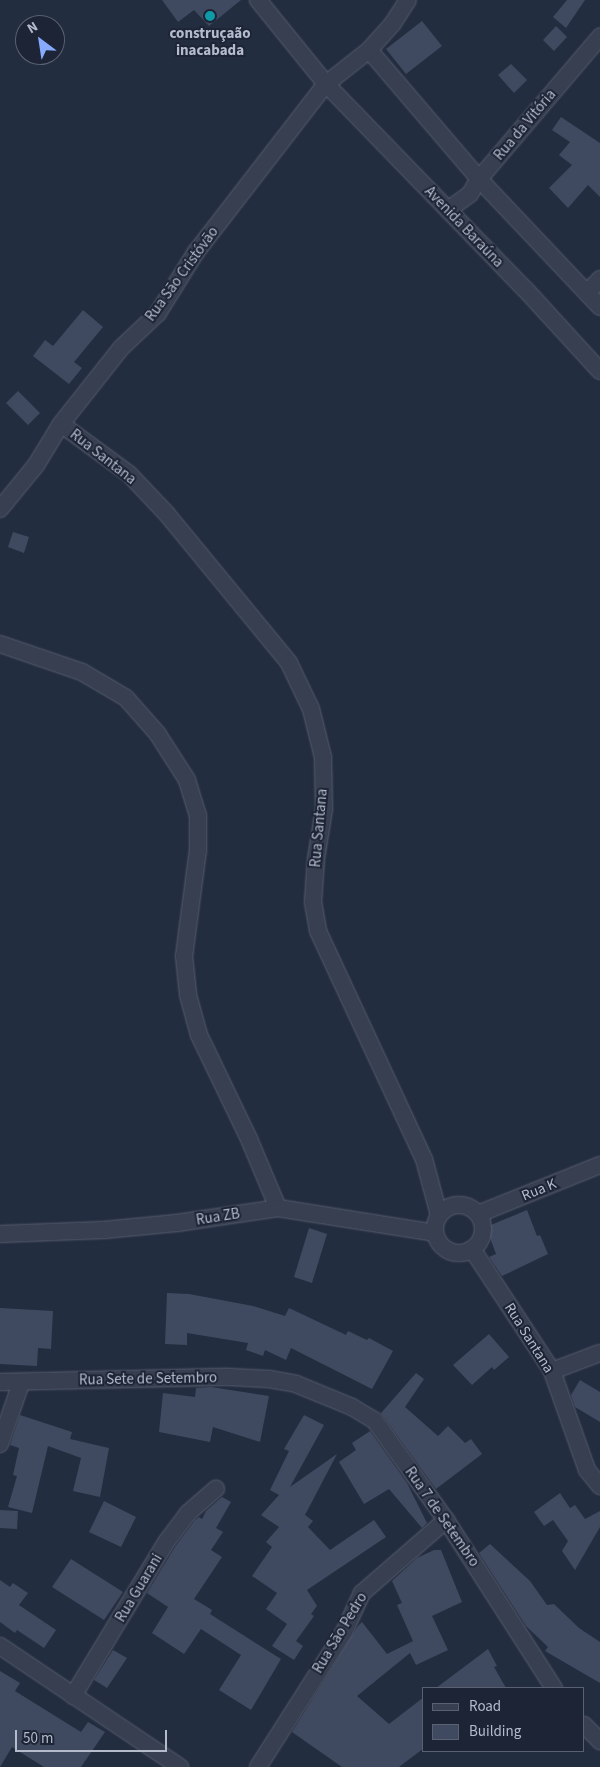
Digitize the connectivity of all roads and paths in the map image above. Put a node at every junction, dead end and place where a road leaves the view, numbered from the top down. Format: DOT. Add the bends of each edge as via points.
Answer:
graph roads {
  1 [pos="258,0"];
  2 [pos="408,0"];
  3 [pos="600,37"];
  4 [pos="369,50"];
  5 [pos="326,84"];
  6 [pos="479,179"];
  7 [pos="448,210"];
  8 [pos="600,279"];
  9 [pos="587,293"];
  10 [pos="600,307"];
  11 [pos="600,371"];
  12 [pos="61,424"];
  13 [pos="0,509"];
  14 [pos="0,644"];
  15 [pos="600,1165"];
  16 [pos="278,1208"];
  17 [pos="478,1214"];
  18 [pos="439,1215"];
  19 [pos="435,1233"];
  20 [pos="0,1234"];
  21 [pos="472,1249"];
  22 [pos="600,1353"];
  23 [pos="552,1371"];
  24 [pos="0,1382"];
  25 [pos="20,1383"];
  26 [pos="296,1384"];
  27 [pos="0,1444"];
  28 [pos="600,1486"];
  29 [pos="216,1489"];
  30 [pos="446,1520"];
  31 [pos="0,1646"];
  32 [pos="553,1687"];
  33 [pos="73,1696"];
  34 [pos="585,1726"];
  35 [pos="600,1741"];
  36 [pos="180,1767"];
  37 [pos="258,1767"];
  1 -- 5 [label="street, Avenida Baraúna"];
  2 -- 4 [label="street, Rua São Cristóvão"];
  3 -- 6 [label="street, Rua da Vitória"];
  4 -- 5 [label="street, Rua São Cristóvão"];
  4 -- 6 [label="street"];
  5 -- 7 [label="street, Avenida Baraúna"];
  5 -- 12 [label="street, Rua São Cristóvão" via="196,252 158,313 121,348"];
  6 -- 7 [label="street, Rua da Vitória" via="470,194"];
  6 -- 9 [label="street"];
  7 -- 11 [label="street, Avenida Baraúna"];
  8 -- 9 [label="street"];
  9 -- 10 [label="street"];
  12 -- 13 [label="street, Rua São Cristóvão" via="36,464"];
  12 -- 18 [label="street, Rua Santana" via="129,474 166,513 289,663 311,709 323,757 324,809 313,902 318,931 424,1159"];
  14 -- 16 [label="street" via="82,672 126,698 157,733 187,780 198,815 198,850 184,956 188,995 199,1035"];
  15 -- 17 [label="street, Rua K"];
  16 -- 19 [label="street, Rua ZB"];
  16 -- 20 [label="street, Rua ZB" via="104,1230"];
  17 -- 18 [label="street" via="469,1207 458,1205"];
  17 -- 21 [label="street" via="483,1233"];
  18 -- 19 [label="street"];
  19 -- 21 [label="street" via="438,1242 454,1253"];
  21 -- 23 [label="street, Rua Santana"];
  22 -- 23 [label="street"];
  23 -- 28 [label="street, Rua Santana" via="587,1470"];
  24 -- 25 [label="street, Rua Sete de Setembro"];
  25 -- 26 [label="street, Rua Sete de Setembro" via="229,1377"];
  25 -- 27 [label="street"];
  26 -- 30 [label="street, Rua 7 de Setembro" via="352,1407 375,1421"];
  29 -- 33 [label="street, Rua Guarani" via="188,1513 167,1541"];
  30 -- 32 [label="street, Rua 7 de Setembro"];
  30 -- 37 [label="street, Rua São Pedro" via="362,1593 344,1632"];
  31 -- 33 [label="street"];
  33 -- 36 [label="street"];
  34 -- 35 [label="street"];
}
